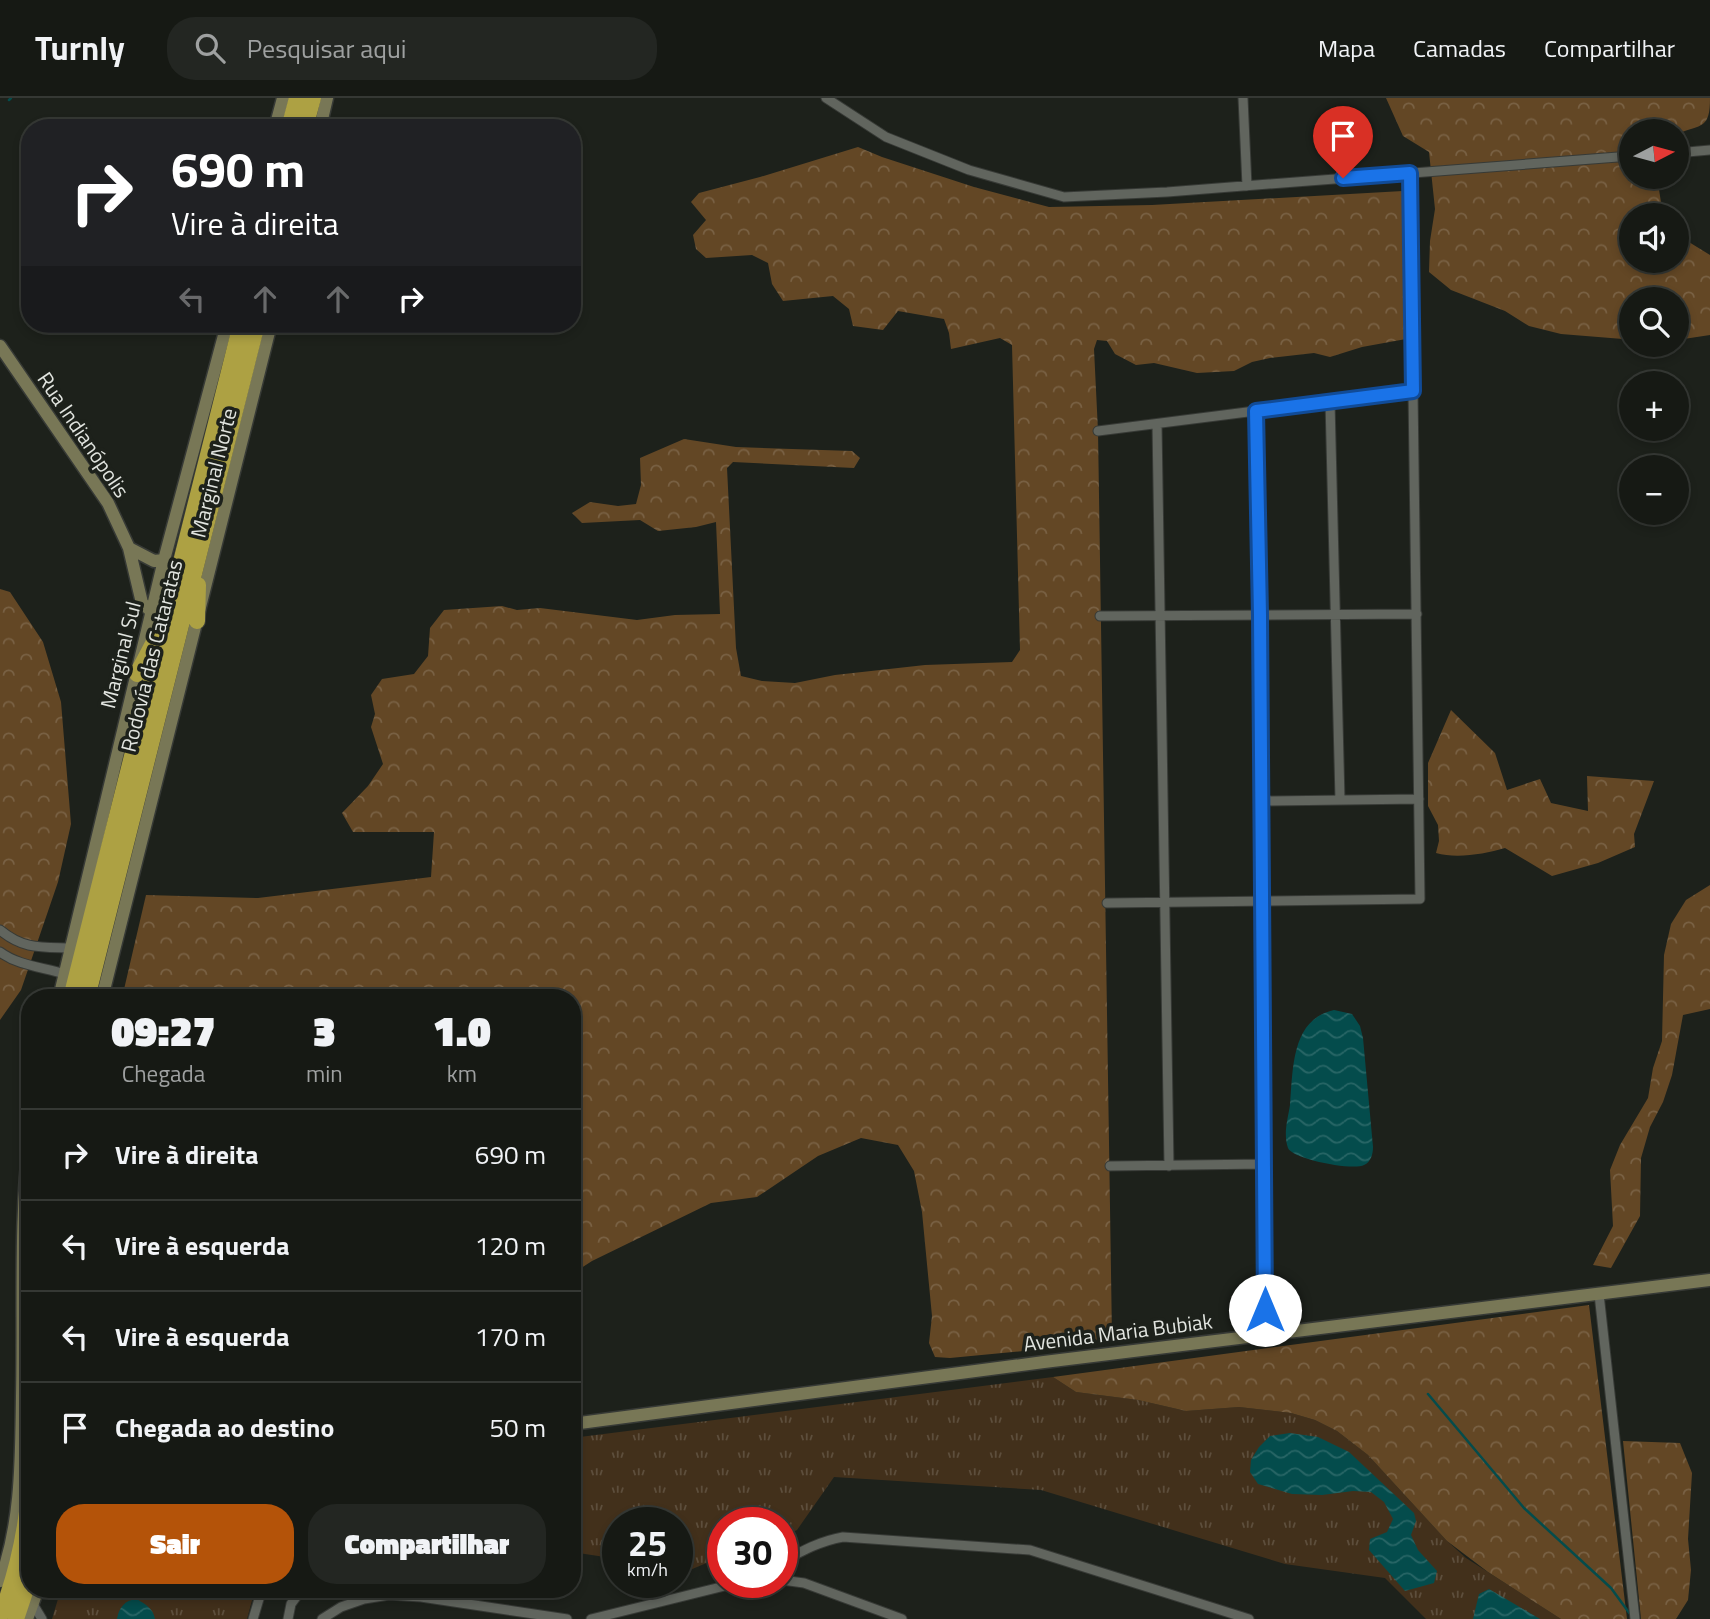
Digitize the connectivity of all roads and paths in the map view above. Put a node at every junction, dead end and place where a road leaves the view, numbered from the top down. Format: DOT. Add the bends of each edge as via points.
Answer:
graph roads {
  1 [pos="283,98"];
  2 [pos="297,98"];
  3 [pos="313,98"];
  4 [pos="327,98"];
  5 [pos="826,98"];
  6 [pos="1243,98"];
  7 [pos="277,119"];
  8 [pos="291,119"];
  9 [pos="307,119"];
  10 [pos="322,119"];
  11 [pos="1710,150"];
  12 [pos="1689,152"];
  13 [pos="1619,157"];
  14 [pos="1410,173"];
  15 [pos="1247,186"];
  16 [pos="225,333"];
  17 [pos="238,333"];
  18 [pos="255,333"];
  19 [pos="269,333"];
  20 [pos="0,346"];
  21 [pos="1413,391"];
  22 [pos="1330,402"];
  23 [pos="1256,411"];
  24 [pos="1157,424"];
  25 [pos="1098,431"];
  26 [pos="129,548"];
  27 [pos="198,556"];
  28 [pos="164,560"];
  29 [pos="160,614"];
  30 [pos="1417,614"];
  31 [pos="1260,615"];
  32 [pos="1335,615"];
  33 [pos="1100,616"];
  34 [pos="1160,616"];
  35 [pos="197,621"];
  36 [pos="136,674"];
  37 [pos="1419,799"];
  38 [pos="1340,800"];
  39 [pos="1262,801"];
  40 [pos="1263,901"];
  41 [pos="1165,902"];
  42 [pos="1107,903"];
  43 [pos="0,930"];
  44 [pos="72,948"];
  45 [pos="0,952"];
  46 [pos="65,974"];
  47 [pos="61,989"];
  48 [pos="73,989"];
  49 [pos="89,989"];
  50 [pos="104,989"];
  51 [pos="1264,1164"];
  52 [pos="1169,1166"];
  53 [pos="1110,1167"];
  54 [pos="1710,1280"];
  55 [pos="1599,1294"];
  56 [pos="1266,1334"];
  57 [pos="581,1422"];
  58 [pos="21,1463"];
  59 [pos="21,1552"];
  60 [pos="798,1553"];
  61 [pos="0,1581"];
  62 [pos="798,1582"];
  63 [pos="707,1590"];
  64 [pos="23,1598"];
  65 [pos="35,1598"];
  66 [pos="259,1598"];
  67 [pos="296,1598"];
  68 [pos="369,1598"];
  69 [pos="428,1598"];
  70 [pos="33,1604"];
  71 [pos="1229,1614"];
  72 [pos="0,1617"];
  73 [pos="16,1619"];
  74 [pos="27,1619"];
  75 [pos="43,1619"];
  76 [pos="253,1619"];
  77 [pos="288,1619"];
  78 [pos="322,1619"];
  79 [pos="568,1619"];
  80 [pos="591,1619"];
  81 [pos="902,1619"];
  82 [pos="1218,1619"];
  83 [pos="1249,1619"];
  84 [pos="1635,1619"];
  1 -- 7 [label="street"];
  2 -- 8 [label="highway"];
  3 -- 9 [label="highway"];
  4 -- 10 [label="street"];
  5 -- 15 [label="street" via="886,137 969,170 1065,197"];
  6 -- 15 [label="street"];
  11 -- 12 [label="street"];
  13 -- 14 [label="street"];
  14 -- 15 [label="street"];
  14 -- 21 [label="street"];
  16 -- 28 [label="street, Marginal Sul"];
  17 -- 29 [label="highway, Rodovía das Cataratas"];
  18 -- 27 [label="highway, Rodovía das Cataratas"];
  19 -- 35 [label="street, Marginal Norte"];
  20 -- 26 [label="street, Rua Indianópolis" via="108,503"];
  21 -- 22 [label="street"];
  21 -- 30 [label="street"];
  22 -- 23 [label="street"];
  22 -- 32 [label="street"];
  23 -- 24 [label="street"];
  23 -- 31 [label="street"];
  24 -- 25 [label="street"];
  24 -- 34 [label="street"];
  26 -- 28 [label="street" via="154,561"];
  26 -- 29 [label="street, Rua Indianópolis" via="142,603"];
  27 -- 35 [label="highway"];
  27 -- 49 [label="highway, Rodovía das Cataratas"];
  28 -- 29 [label="street, Marginal Sul"];
  29 -- 36 [label="highway"];
  29 -- 48 [label="highway, Rodovía das Cataratas"];
  30 -- 32 [label="street"];
  30 -- 37 [label="street"];
  31 -- 32 [label="street"];
  31 -- 34 [label="street"];
  31 -- 39 [label="street"];
  32 -- 38 [label="street"];
  33 -- 34 [label="street"];
  34 -- 41 [label="street"];
  35 -- 50 [label="street, Marginal Norte"];
  36 -- 44 [label="street, Marginal Sul"];
  37 -- 38 [label="street"];
  37 -- 40 [label="street" via="1420,899"];
  38 -- 39 [label="street"];
  39 -- 40 [label="street"];
  40 -- 41 [label="street"];
  40 -- 51 [label="street"];
  41 -- 42 [label="street"];
  41 -- 52 [label="street"];
  43 -- 44 [label="street" via="32,947"];
  44 -- 46 [label="street, Marginal Sul"];
  45 -- 46 [label="street" via="19,963"];
  46 -- 47 [label="street, Marginal Sul"];
  51 -- 52 [label="street"];
  51 -- 56 [label="street"];
  52 -- 53 [label="street"];
  54 -- 55 [label="street, Avenida Maria Bubiak"];
  55 -- 56 [label="street, Avenida Maria Bubiak"];
  55 -- 84 [label="street"];
  56 -- 57 [label="street, Avenida Maria Bubiak"];
  58 -- 61 [label="street" via="13,1534"];
  59 -- 72 [label="highway"];
  60 -- 71 [label="street" via="843,1537 1030,1550"];
  62 -- 81 [label="street"];
  63 -- 80 [label="street"];
  64 -- 73 [label="highway"];
  65 -- 70 [label="street"];
  66 -- 76 [label="street"];
  67 -- 77 [label="street"];
  68 -- 78 [label="street"];
  69 -- 79 [label="street"];
  70 -- 74 [label="street"];
  70 -- 75 [label="street"];
  71 -- 82 [label="street"];
  71 -- 83 [label="street"];
}
